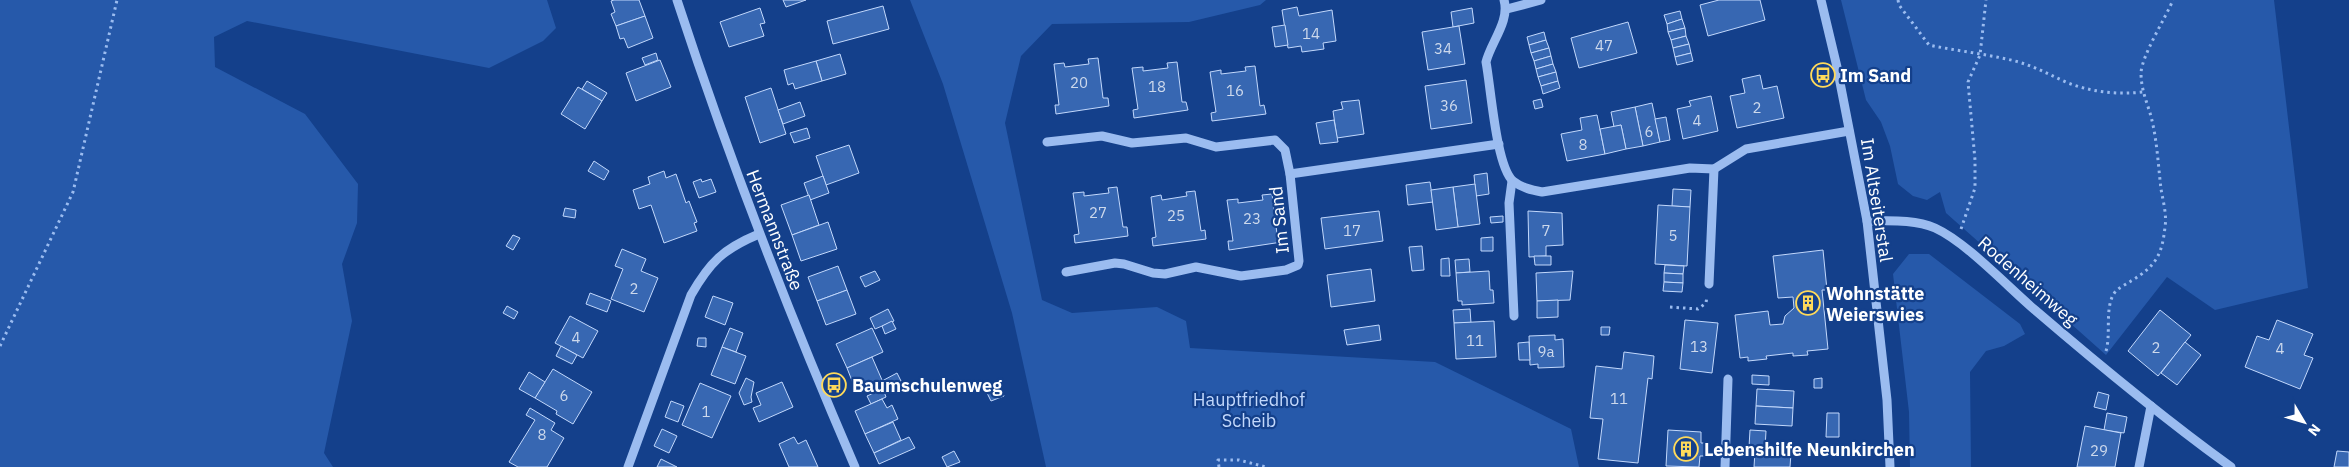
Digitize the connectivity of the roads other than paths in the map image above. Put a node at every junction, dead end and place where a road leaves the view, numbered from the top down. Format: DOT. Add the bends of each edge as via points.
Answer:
graph roads {
  1 [pos="677,0"];
  2 [pos="1541,0"];
  3 [pos="1822,0"];
  4 [pos="1505,5"];
  5 [pos="1849,131"];
  6 [pos="1047,142"];
  7 [pos="1498,144"];
  8 [pos="1714,169"];
  9 [pos="1290,174"];
  10 [pos="1512,180"];
  11 [pos="1867,221"];
  12 [pos="759,234"];
  13 [pos="1066,272"];
  14 [pos="1709,284"];
  15 [pos="1514,316"];
  16 [pos="1728,379"];
  17 [pos="2151,406"];
  18 [pos="628,467"];
  19 [pos="855,467"];
  20 [pos="1725,467"];
  21 [pos="1890,467"];
  22 [pos="2139,467"];
  23 [pos="2231,467"];
  1 -- 12 [label="street, Hermannstraße"];
  2 -- 4 [label="street"];
  3 -- 5 [label="street, Im Altseiterstal"];
  4 -- 7 [label="street" via="1486,62"];
  5 -- 8 [label="street" via="1746,149"];
  5 -- 11 [label="street, Im Altseiterstal"];
  6 -- 9 [label="street, Im Sand" via="1102,136 1132,143 1186,138 1216,147 1275,140 1285,150"];
  7 -- 9 [label="street, Im Sand"];
  7 -- 10 [label="street" via="1505,170"];
  8 -- 10 [label="street" via="1690,168 1542,192 1522,187"];
  8 -- 14 [label="street"];
  9 -- 13 [label="street, Im Sand" via="1298,265 1286,270 1241,276 1196,267 1165,274 1116,263"];
  10 -- 15 [label="street" via="1509,203"];
  11 -- 17 [label="street, Rodenheimweg" via="1903,222 1934,228 1955,240"];
  11 -- 21 [label="street, Im Altseiterstal"];
  12 -- 18 [label="street" via="738,243 705,270 691,295"];
  12 -- 19 [label="street, Hermannstraße"];
  16 -- 20 [label="street"];
  17 -- 22 [label="street"];
  17 -- 23 [label="street, Rodenheimweg"];
}
